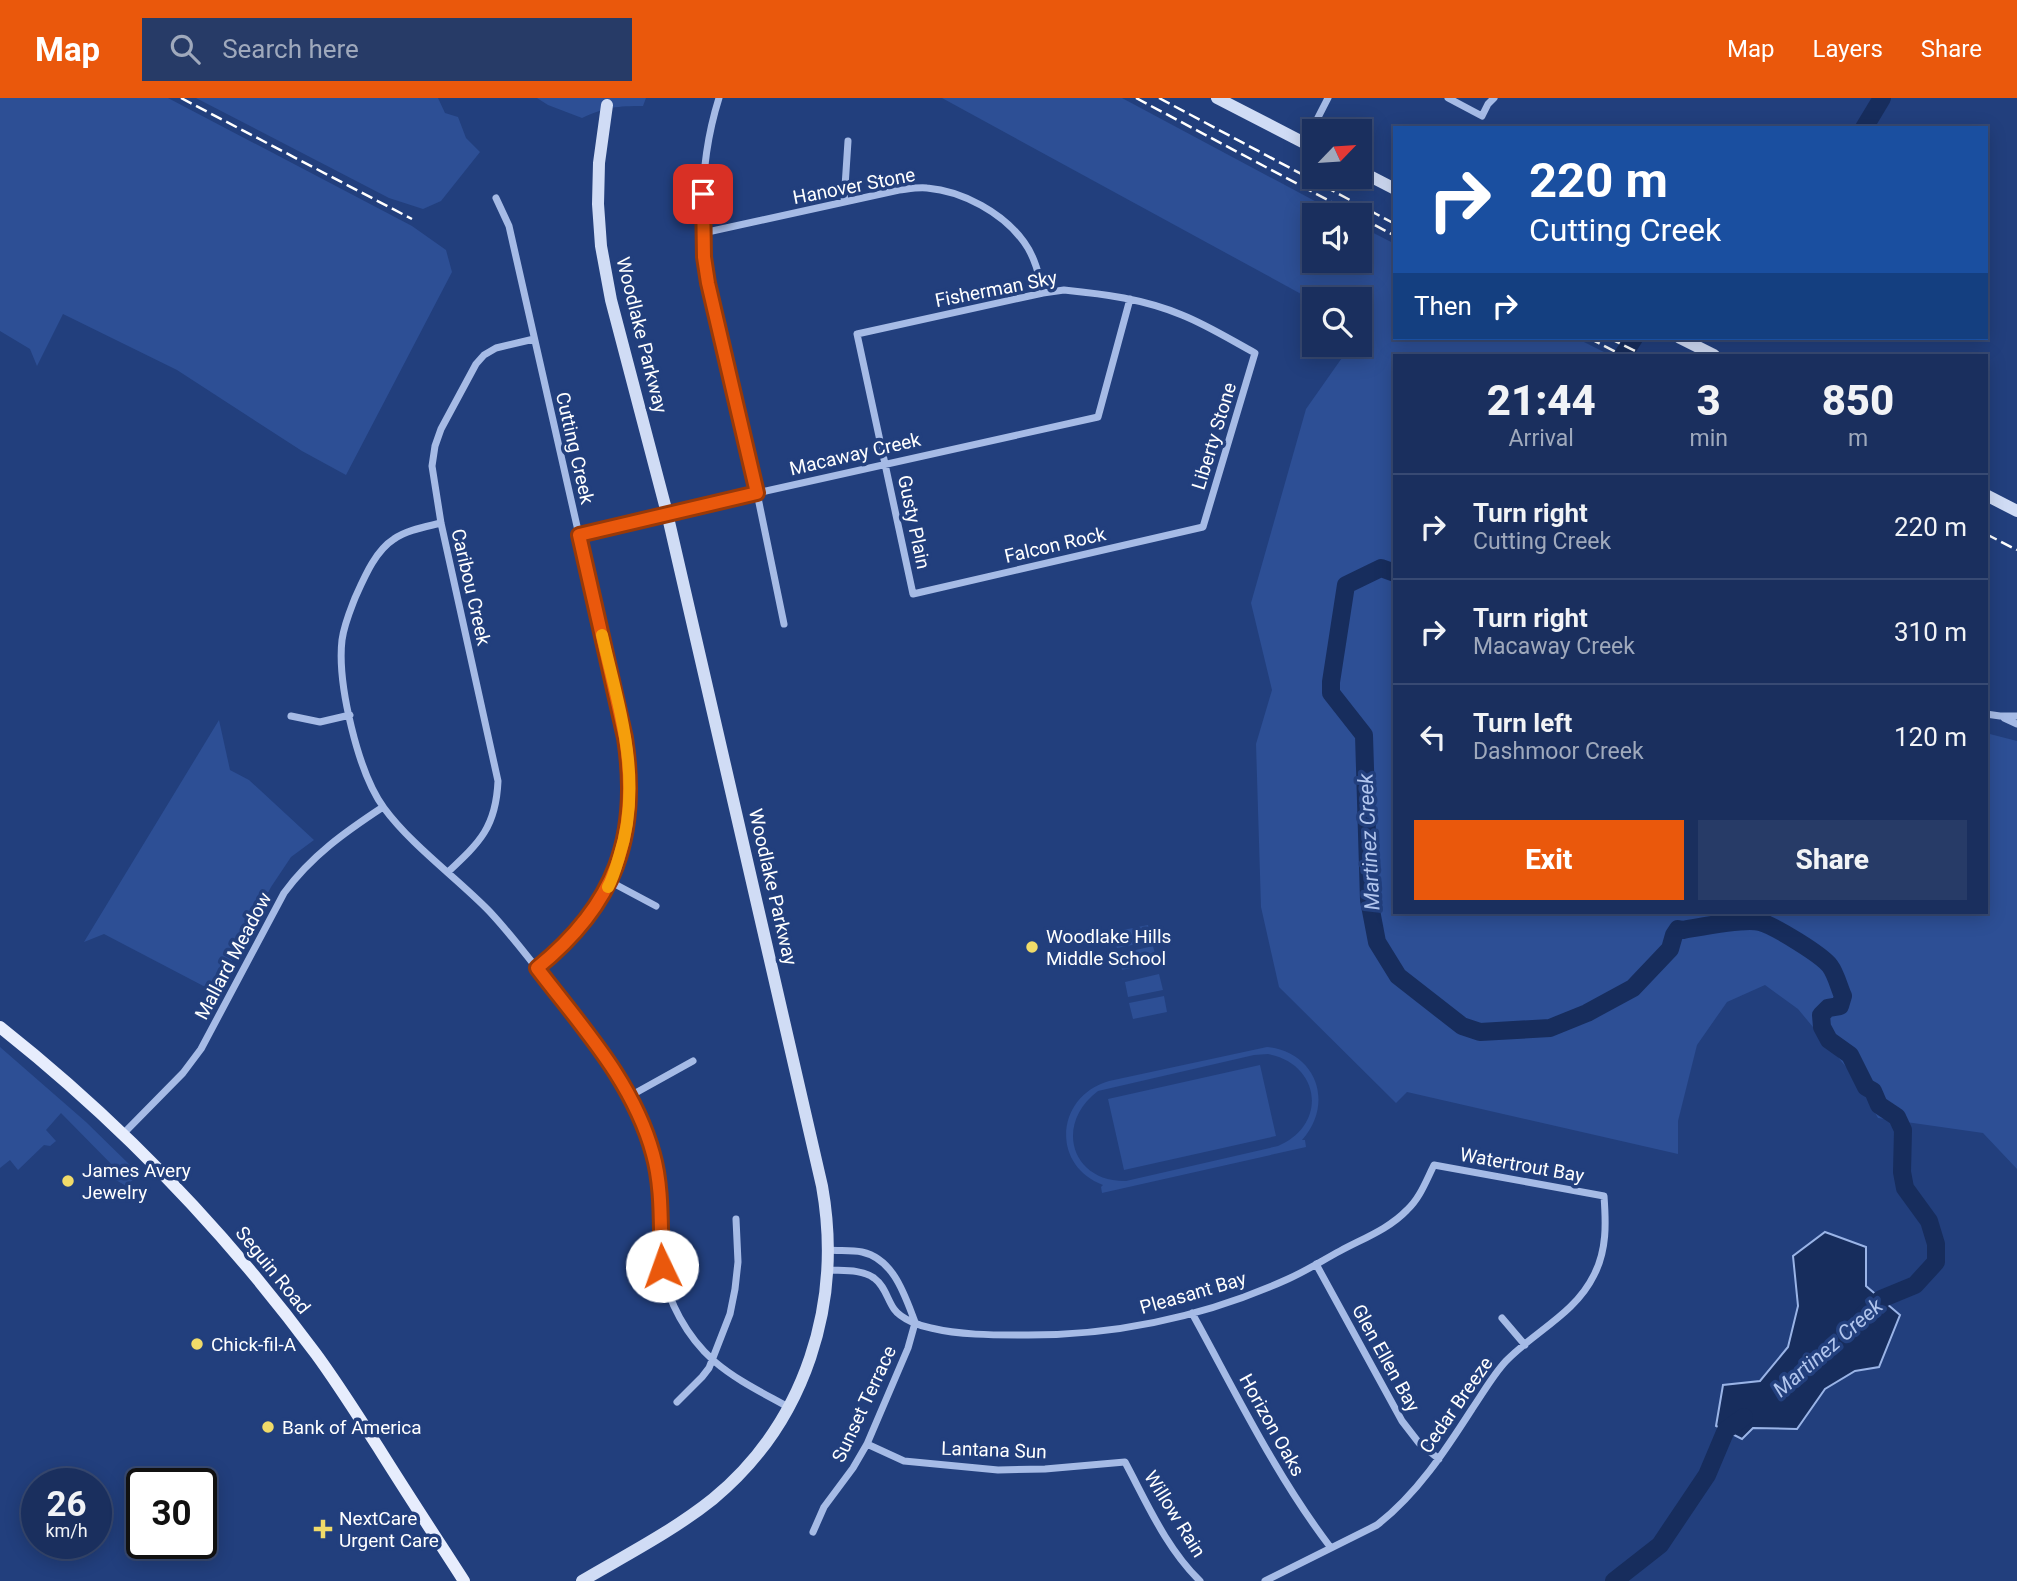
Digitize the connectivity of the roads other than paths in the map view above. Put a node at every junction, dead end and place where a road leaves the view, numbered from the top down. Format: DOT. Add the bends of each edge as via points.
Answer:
graph roads {
  1 [pos="719,98"];
  2 [pos="1217,98"];
  3 [pos="1328,98"];
  4 [pos="1448,98"];
  5 [pos="1494,98"];
  6 [pos="607,106"];
  7 [pos="1320,119"];
  8 [pos="848,141"];
  9 [pos="1302,141"];
  10 [pos="1372,177"];
  11 [pos="1393,188"];
  12 [pos="496,198"];
  13 [pos="844,202"];
  14 [pos="703,233"];
  15 [pos="1043,293"];
  16 [pos="1130,299"];
  17 [pos="857,334"];
  18 [pos="534,339"];
  19 [pos="1685,340"];
  20 [pos="1255,353"];
  21 [pos="1712,354"];
  22 [pos="886,463"];
  23 [pos="757,493"];
  24 [pos="1988,496"];
  25 [pos="2017,512"];
  26 [pos="667,513"];
  27 [pos="440,523"];
  28 [pos="1203,527"];
  29 [pos="579,535"];
  30 [pos="913,594"];
  31 [pos="783,624"];
  32 [pos="1988,714"];
  33 [pos="350,715"];
  34 [pos="291,716"];
  35 [pos="2000,716"];
  36 [pos="2017,716"];
  37 [pos="2017,724"];
  38 [pos="383,807"];
  39 [pos="448,873"];
  40 [pos="611,882"];
  41 [pos="656,906"];
  42 [pos="537,968"];
  43 [pos="0,1027"];
  44 [pos="693,1061"];
  45 [pos="630,1096"];
  46 [pos="123,1134"];
  47 [pos="1434,1165"];
  48 [pos="1604,1196"];
  49 [pos="736,1219"];
  50 [pos="828,1250"];
  51 [pos="1316,1264"];
  52 [pos="828,1270"];
  53 [pos="894,1274"];
  54 [pos="880,1285"];
  55 [pos="1192,1313"];
  56 [pos="1502,1318"];
  57 [pos="915,1323"];
  58 [pos="1525,1345"];
  59 [pos="712,1359"];
  60 [pos="677,1402"];
  61 [pos="789,1407"];
  62 [pos="867,1444"];
  63 [pos="1439,1459"];
  64 [pos="1125,1462"];
  65 [pos="813,1532"];
  66 [pos="1331,1548"];
  67 [pos="464,1581"];
  68 [pos="582,1581"];
  69 [pos="1200,1581"];
  70 [pos="1265,1581"];
  1 -- 14 [label="street" via="703,175"];
  2 -- 9 [label="street"];
  3 -- 7 [label="street"];
  4 -- 5 [label="street" via="1482,116"];
  6 -- 26 [label="street, Woodlake Parkway" via="599,163 601,246"];
  8 -- 13 [label="street"];
  10 -- 11 [label="street"];
  12 -- 18 [label="street, Cutting Creek" via="509,226"];
  13 -- 14 [label="street, Hanover Stone"];
  13 -- 15 [label="street, Hanover Stone" via="925,187 983,206 1008,223 1025,243"];
  14 -- 23 [label="street" via="708,283"];
  15 -- 16 [label="street, Fisherman Sky" via="1064,290"];
  15 -- 17 [label="street, Fisherman Sky"];
  16 -- 20 [label="street, Fisherman Sky" via="1181,314"];
  16 -- 22 [label="street, Macaway Creek" via="1098,416"];
  17 -- 22 [label="street, Gusty Plain"];
  18 -- 27 [label="street, Caribou Creek" via="484,355 441,429 432,466"];
  18 -- 29 [label="street, Cutting Creek"];
  19 -- 21 [label="street"];
  20 -- 28 [label="street, Liberty Stone"];
  22 -- 23 [label="street, Macaway Creek"];
  22 -- 30 [label="street, Gusty Plain"];
  23 -- 26 [label="street, Macaway Creek"];
  23 -- 31 [label="street"];
  24 -- 25 [label="street"];
  26 -- 29 [label="street, Macaway Creek"];
  26 -- 50 [label="street, Woodlake Parkway" via="821,1186"];
  27 -- 33 [label="street" via="393,539 365,576 342,638 341,663"];
  27 -- 39 [label="street, Caribou Creek" via="498,781 494,813 486,831"];
  28 -- 30 [label="street, Falcon Rock"];
  29 -- 40 [label="street, Cutting Creek" via="630,766 628,823"];
  32 -- 35 [label="street"];
  33 -- 34 [label="street" via="320,722"];
  33 -- 38 [label="street" via="370,784"];
  35 -- 36 [label="street"];
  35 -- 37 [label="street"];
  38 -- 39 [label="street"];
  38 -- 46 [label="street, Mallard Meadow" via="336,838 298,874 201,1049"];
  39 -- 42 [label="street" via="491,913"];
  40 -- 41 [label="street"];
  40 -- 42 [label="street, Cutting Creek" via="577,932"];
  42 -- 45 [label="street"];
  43 -- 46 [label="main road, Seguin Road"];
  44 -- 45 [label="street"];
  45 -- 59 [label="street" via="654,1156 662,1266 671,1301"];
  46 -- 67 [label="main road, Seguin Road" via="233,1249 316,1353"];
  47 -- 48 [label="street, Watertrout Bay"];
  47 -- 51 [label="street, Pleasant Bay" via="1407,1211"];
  48 -- 58 [label="street, Cedar Breeze" via="1604,1247 1596,1273 1574,1305"];
  49 -- 59 [label="street" via="736,1289"];
  50 -- 52 [label="street, Woodlake Parkway"];
  50 -- 53 [label="street" via="873,1256"];
  51 -- 55 [label="street, Pleasant Bay" via="1236,1300"];
  51 -- 63 [label="street, Glen Ellen Bay" via="1402,1421"];
  52 -- 54 [label="street" via="856,1271"];
  52 -- 61 [label="street, Woodlake Parkway" via="818,1334"];
  53 -- 54 [label="street"];
  53 -- 57 [label="street"];
  54 -- 57 [label="street, Pleasant Bay" via="895,1310"];
  55 -- 57 [label="street, Pleasant Bay" via="1122,1329 1057,1335 993,1335"];
  55 -- 66 [label="street, Horizon Oaks" via="1287,1485"];
  56 -- 58 [label="street"];
  57 -- 62 [label="street, Sunset Terrace"];
  58 -- 63 [label="street, Cedar Breeze" via="1493,1378"];
  59 -- 60 [label="street" via="702,1377"];
  59 -- 61 [label="street"];
  61 -- 68 [label="street, Woodlake Parkway" via="757,1454 715,1497 690,1517"];
  62 -- 64 [label="street, Lantana Sun" via="904,1461 985,1469"];
  62 -- 65 [label="street, Sunset Terrace" via="824,1507"];
  63 -- 66 [label="street, Cedar Breeze" via="1394,1512"];
  64 -- 69 [label="street, Willow Rain" via="1160,1527"];
  66 -- 70 [label="street, Cedar Breeze"];
}
